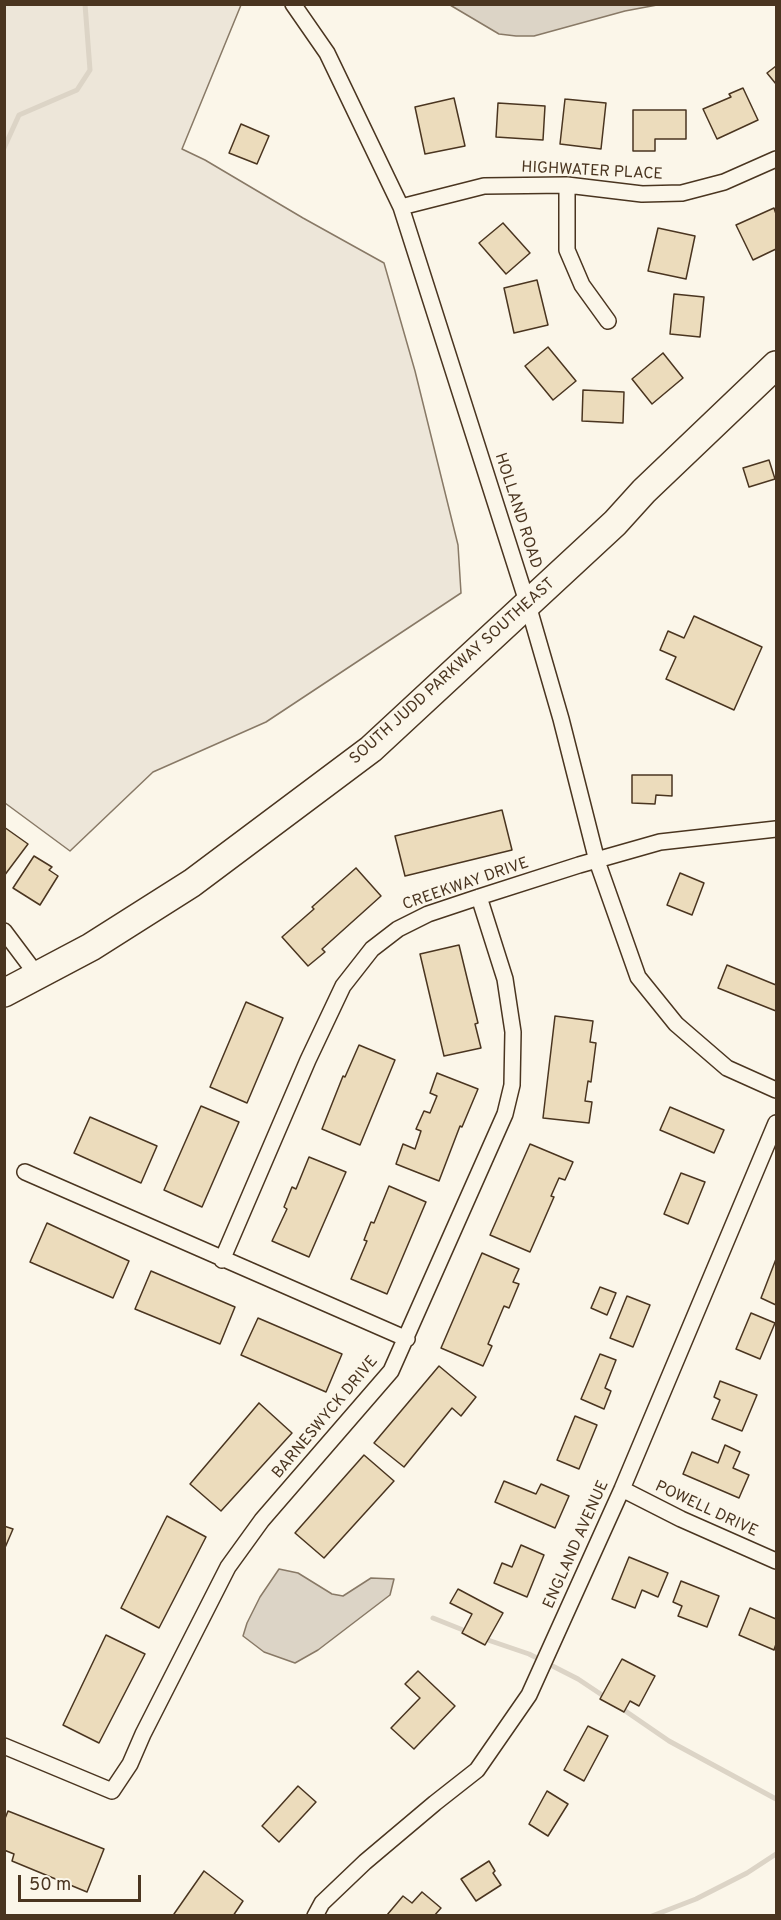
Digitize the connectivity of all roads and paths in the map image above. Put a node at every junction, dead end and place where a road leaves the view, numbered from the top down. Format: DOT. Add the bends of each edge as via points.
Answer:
graph roads {
  1 [pos="293,4"];
  2 [pos="777,159"];
  3 [pos="567,185"];
  4 [pos="401,207"];
  5 [pos="608,321"];
  6 [pos="777,365"];
  7 [pos="528,605"];
  8 [pos="777,829"];
  9 [pos="597,861"];
  10 [pos="479,897"];
  11 [pos="4,931"];
  12 [pos="37,975"];
  13 [pos="4,993"];
  14 [pos="777,1090"];
  15 [pos="777,1123"];
  16 [pos="25,1172"];
  17 [pos="222,1260"];
  18 [pos="407,1339"];
  19 [pos="622,1489"];
  20 [pos="777,1561"];
  21 [pos="4,1746"];
  22 [pos="315,1916"];
  1 -- 4 [label="street, HOLLAND ROAD" via="327,53"];
  2 -- 3 [label="street, HIGHWATER PLACE" via="724,182 682,193 642,194"];
  3 -- 4 [label="street, HIGHWATER PLACE" via="484,186"];
  3 -- 5 [label="street" via="567,250 582,285"];
  4 -- 7 [label="street, HOLLAND ROAD"];
  6 -- 7 [label="highway, SOUTH JUDD PARKWAY SOUTHEAST"];
  7 -- 9 [label="street, HOLLAND ROAD"];
  7 -- 12 [label="highway, SOUTH JUDD PARKWAY SOUTHEAST" via="371,750 192,883 91,947"];
  8 -- 9 [label="street, CREEKWAY DRIVE" via="660,842"];
  9 -- 10 [label="street, CREEKWAY DRIVE"];
  9 -- 14 [label="street, HOLLAND ROAD" via="638,977 676,1024 727,1068"];
  10 -- 17 [label="street, CREEKWAY DRIVE" via="398,929 372,949 343,986"];
  10 -- 18 [label="street, BARNESWYCK DRIVE" via="505,979 513,1032 512,1086 505,1114"];
  11 -- 12 [label="street"];
  12 -- 13 [label="highway, SOUTH JUDD PARKWAY SOUTHEAST"];
  15 -- 19 [label="street, ENGLAND AVENUE"];
  16 -- 17 [label="street"];
  17 -- 18 [label="street"];
  18 -- 21 [label="street, BARNESWYCK DRIVE" via="391,1371 262,1520 228,1568 130,1764 112,1791"];
  19 -- 20 [label="street, POWELL DRIVE"];
  19 -- 22 [label="street, ENGLAND AVENUE" via="529,1695 477,1770 365,1863 322,1903"];
}
